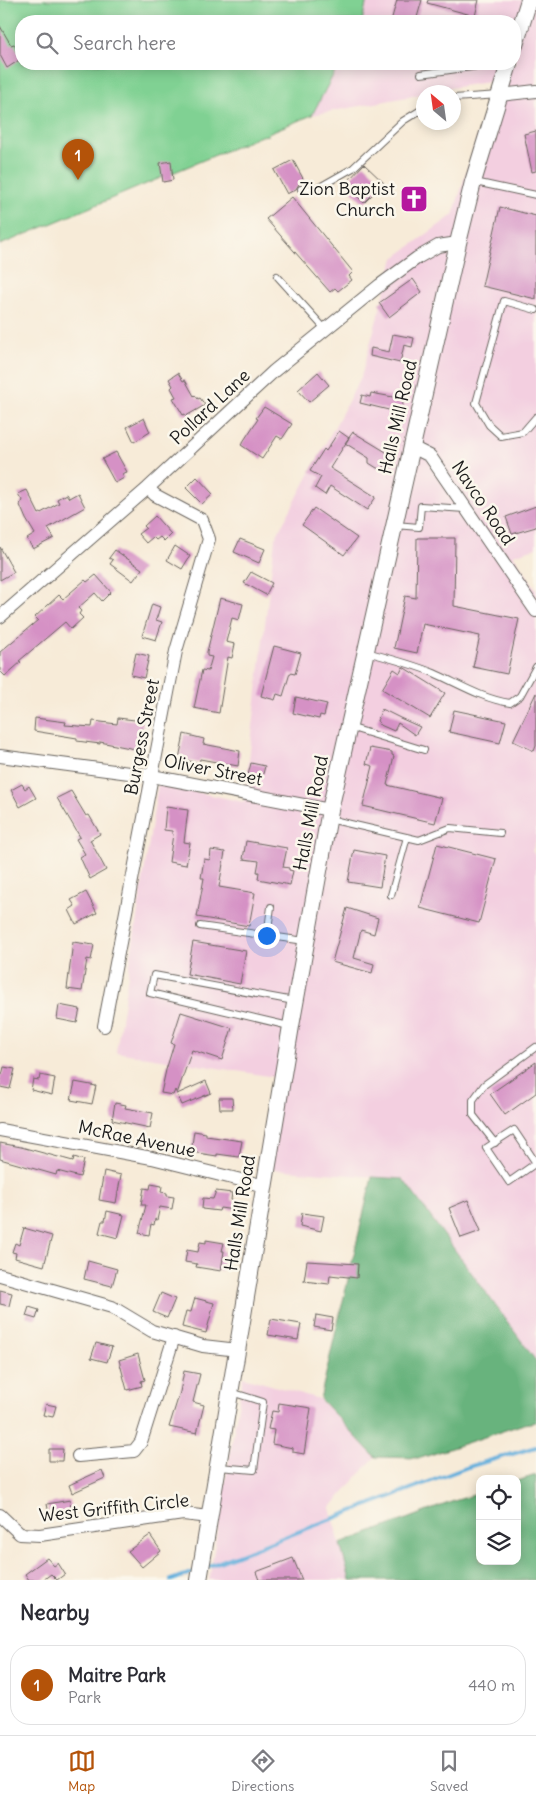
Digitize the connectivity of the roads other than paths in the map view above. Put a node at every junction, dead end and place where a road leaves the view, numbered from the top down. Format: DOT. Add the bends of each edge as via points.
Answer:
graph roads {
  1 [pos="529,0"];
  2 [pos="521,26"];
  3 [pos="450,70"];
  4 [pos="507,70"];
  5 [pos="421,74"];
  6 [pos="536,91"];
  7 [pos="500,95"];
  8 [pos="461,97"];
  9 [pos="416,113"];
  10 [pos="474,182"];
  11 [pos="301,189"];
  12 [pos="536,195"];
  13 [pos="458,243"];
  14 [pos="276,276"];
  15 [pos="536,310"];
  16 [pos="326,329"];
  17 [pos="536,417"];
  18 [pos="412,447"];
  19 [pos="148,488"];
  20 [pos="466,509"];
  21 [pos="394,525"];
  22 [pos="536,609"];
  23 [pos="0,617"];
  24 [pos="366,652"];
  25 [pos="536,667"];
  26 [pos="349,728"];
  27 [pos="424,750"];
  28 [pos="0,756"];
  29 [pos="152,776"];
  30 [pos="330,815"];
  31 [pos="500,833"];
  32 [pos="407,837"];
  33 [pos="392,895"];
  34 [pos="271,907"];
  35 [pos="200,926"];
  36 [pos="267,936"];
  37 [pos="307,942"];
  38 [pos="295,1001"];
  39 [pos="104,1026"];
  40 [pos="291,1026"];
  41 [pos="536,1047"];
  42 [pos="0,1130"];
  43 [pos="494,1142"];
  44 [pos="536,1163"];
  45 [pos="265,1186"];
  46 [pos="0,1275"];
  47 [pos="174,1337"];
  48 [pos="238,1350"];
  49 [pos="231,1392"];
  50 [pos="78,1456"];
  51 [pos="219,1467"];
  52 [pos="0,1515"];
  53 [pos="210,1517"];
  54 [pos="199,1580"];
  1 -- 2 [label="street"];
  3 -- 5 [label="lane"];
  4 -- 7 [label="street, Halls Mill Road"];
  6 -- 7 [label="street"];
  7 -- 8 [label="lane"];
  7 -- 10 [label="street, Halls Mill Road"];
  9 -- 11 [label="lane" via="353,168 316,189"];
  10 -- 12 [label="lane"];
  10 -- 13 [label="street, Halls Mill Road"];
  13 -- 16 [label="street, Pollard Lane" via="438,246 417,258"];
  13 -- 18 [label="street, Halls Mill Road"];
  14 -- 16 [label="lane"];
  15 -- 17 [label="lane" via="504,301 476,403 489,425 501,436 523,432"];
  16 -- 19 [label="street, Pollard Lane" via="274,371"];
  18 -- 20 [label="street, Navco Road" via="430,456"];
  18 -- 21 [label="street, Halls Mill Road"];
  19 -- 23 [label="street, Pollard Lane"];
  19 -- 29 [label="street, Burgess Street" via="155,496 202,520 209,539 176,651"];
  20 -- 21 [label="lane" via="421,506 419,527"];
  20 -- 22 [label="street, Navco Road"];
  21 -- 24 [label="street, Halls Mill Road"];
  24 -- 25 [label="lane" via="433,673 494,701 510,703 520,696"];
  24 -- 26 [label="street, Halls Mill Road"];
  26 -- 27 [label="lane"];
  26 -- 30 [label="street, Halls Mill Road"];
  28 -- 29 [label="street, Oliver Street"];
  29 -- 30 [label="street, Oliver Street"];
  29 -- 39 [label="street, Burgess Street"];
  30 -- 32 [label="lane"];
  30 -- 37 [label="street, Halls Mill Road"];
  31 -- 32 [label="lane" via="450,828 418,840"];
  32 -- 33 [label="lane"];
  34 -- 36 [label="lane"];
  35 -- 36 [label="lane"];
  36 -- 37 [label="lane"];
  37 -- 38 [label="street, Halls Mill Road"];
  38 -- 40 [label="street, Halls Mill Road"];
  38 -- 40 [label="lane" via="154,975 150,993"];
  40 -- 45 [label="street, Halls Mill Road"];
  41 -- 43 [label="lane" via="484,1085 473,1100 473,1115"];
  42 -- 45 [label="street, McRae Avenue" via="152,1158"];
  43 -- 44 [label="lane" via="514,1130"];
  43 -- 44 [label="lane" via="486,1148 509,1182"];
  45 -- 48 [label="street, Halls Mill Road"];
  46 -- 47 [label="street" via="112,1306 152,1330"];
  47 -- 48 [label="street" via="203,1346"];
  47 -- 50 [label="street" via="141,1442 134,1451"];
  48 -- 49 [label="street, Halls Mill Road"];
  49 -- 51 [label="street, Halls Mill Road"];
  49 -- 51 [label="lane" via="263,1402 254,1470"];
  51 -- 53 [label="street, Halls Mill Road"];
  52 -- 53 [label="street, West Griffith Circle" via="20,1534 40,1535 183,1514"];
  53 -- 54 [label="street, Halls Mill Road"];
}
